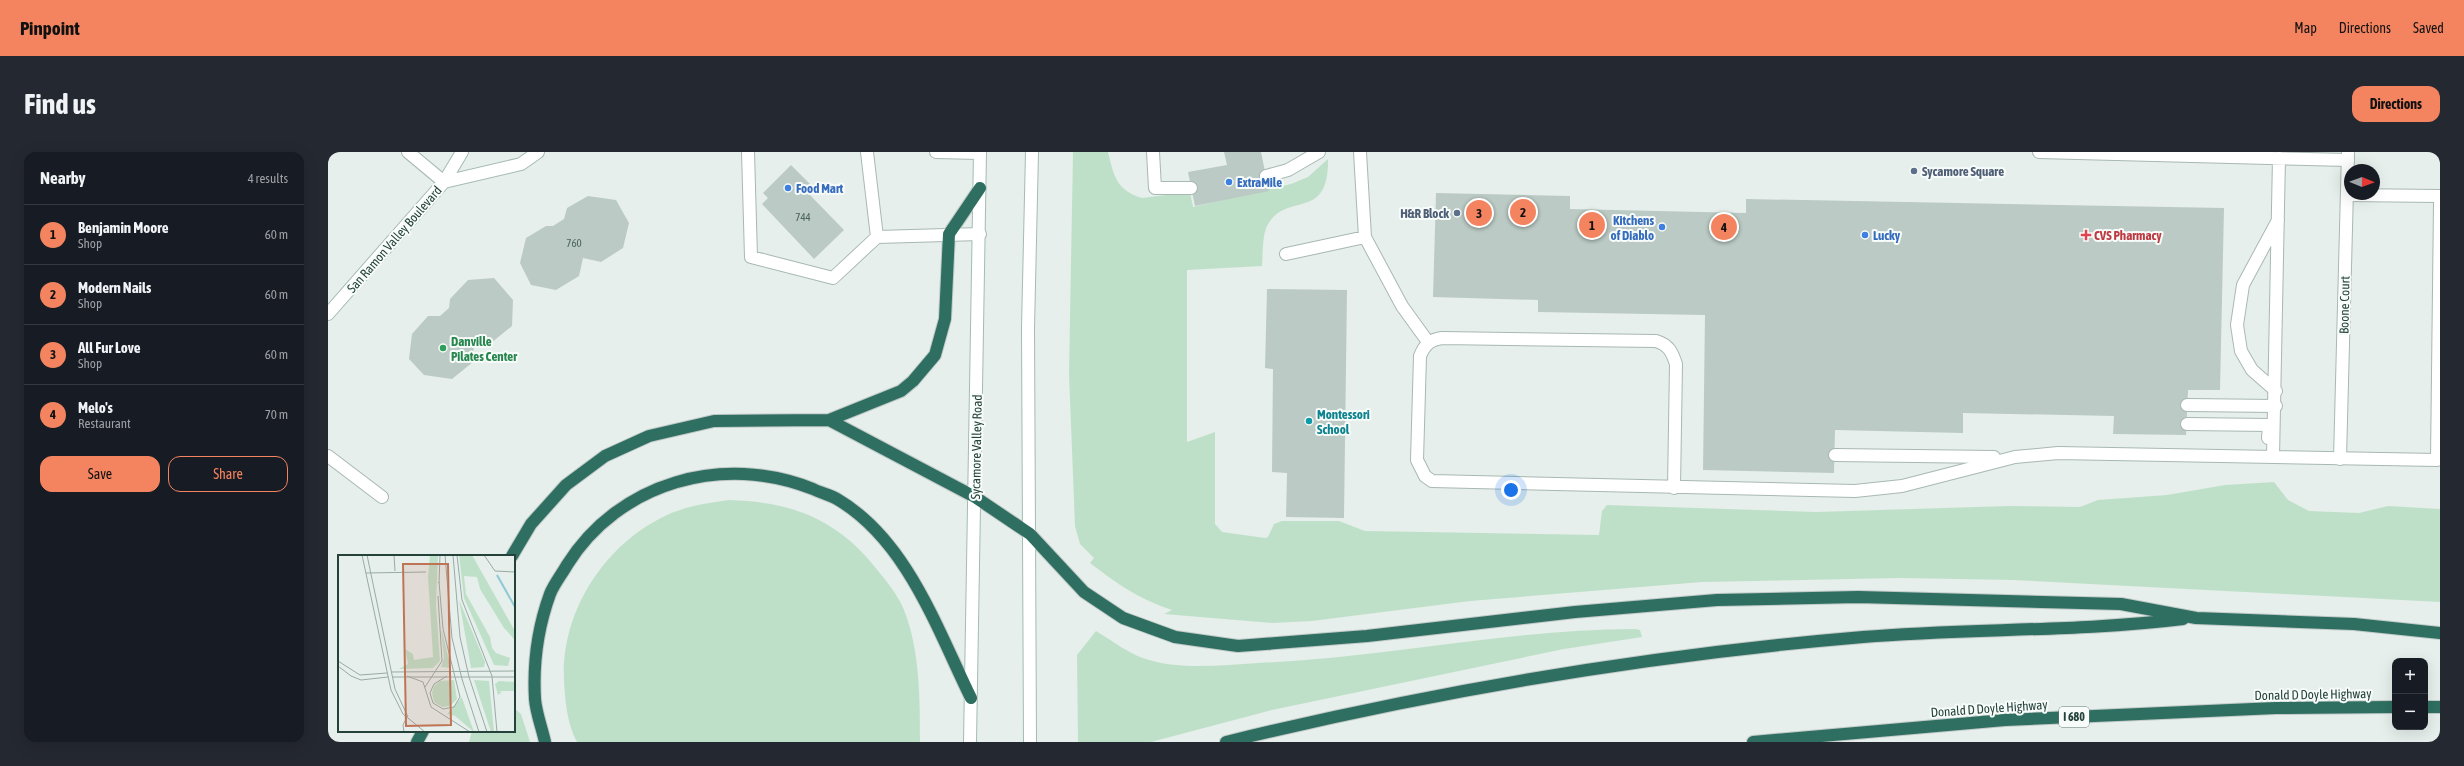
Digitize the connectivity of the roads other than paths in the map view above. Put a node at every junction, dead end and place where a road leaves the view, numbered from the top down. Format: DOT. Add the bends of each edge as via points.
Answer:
graph roads {
  1 [pos="408,152"];
  2 [pos="462,152"];
  3 [pos="538,152"];
  4 [pos="748,152"];
  5 [pos="867,152"];
  6 [pos="936,152"];
  7 [pos="1032,152"];
  8 [pos="1153,152"];
  9 [pos="1319,152"];
  10 [pos="1360,152"];
  11 [pos="2039,152"];
  12 [pos="980,153"];
  13 [pos="2348,156"];
  14 [pos="2279,158"];
  15 [pos="1266,176"];
  16 [pos="444,182"];
  17 [pos="980,188"];
  18 [pos="1191,188"];
  19 [pos="2380,196"];
  20 [pos="2440,196"];
  21 [pos="2347,200"];
  22 [pos="2440,203"];
  23 [pos="2278,219"];
  24 [pos="949,234"];
  25 [pos="980,234"];
  26 [pos="877,237"];
  27 [pos="1365,237"];
  28 [pos="1286,254"];
  29 [pos="328,314"];
  30 [pos="1428,342"];
  31 [pos="2276,391"];
  32 [pos="2187,405"];
  33 [pos="2276,406"];
  34 [pos="829,420"];
  35 [pos="2187,424"];
  36 [pos="1835,455"];
  37 [pos="328,456"];
  38 [pos="2015,457"];
  39 [pos="2270,457"];
  40 [pos="2340,458"];
  41 [pos="1674,488"];
  42 [pos="382,497"];
  43 [pos="976,497"];
  44 [pos="1030,534"];
  45 [pos="513,555"];
  46 [pos="2196,618"];
  47 [pos="2440,633"];
  48 [pos="971,698"];
  49 [pos="2392,707"];
  50 [pos="2428,707"];
  51 [pos="2440,707"];
  52 [pos="422,732"];
  53 [pos="417,742"];
  54 [pos="545,742"];
  55 [pos="970,742"];
  56 [pos="1030,742"];
  57 [pos="1226,742"];
  58 [pos="1753,742"];
  1 -- 16 [label="main road"];
  2 -- 16 [label="main road, San Ramon Valley Boulevard"];
  3 -- 16 [label="main road, San Ramon Valley Boulevard" via="521,164"];
  4 -- 26 [label="main road" via="751,257 833,278"];
  5 -- 26 [label="main road"];
  6 -- 12 [label="main road"];
  7 -- 44 [label="main road" via="1028,328"];
  8 -- 18 [label="main road" via="1156,188"];
  9 -- 15 [label="main road" via="1288,170"];
  10 -- 27 [label="main road"];
  11 -- 14 [label="main road"];
  12 -- 17 [label="main road, Sycamore Valley Road"];
  13 -- 14 [label="main road"];
  14 -- 23 [label="main road"];
  16 -- 29 [label="main road, San Ramon Valley Boulevard"];
  17 -- 24 [label="highway"];
  17 -- 25 [label="main road, Sycamore Valley Road"];
  19 -- 20 [label="main road"];
  21 -- 40 [label="main road, Boone Court"];
  22 -- 40 [label="main road" via="2436,460"];
  23 -- 31 [label="main road"];
  23 -- 31 [label="main road" via="2243,284 2237,325 2241,351 2252,370"];
  24 -- 25 [label="main road"];
  24 -- 26 [label="main road"];
  24 -- 34 [label="highway" via="945,319 935,355 913,382 901,391"];
  25 -- 43 [label="main road, Sycamore Valley Road"];
  27 -- 28 [label="main road"];
  27 -- 30 [label="main road" via="1402,306"];
  30 -- 41 [label="main road" via="1442,338 1666,344 1673,353 1676,364"];
  30 -- 41 [label="main road" via="1420,356 1417,460 1425,476 1432,481"];
  31 -- 33 [label="main road"];
  32 -- 33 [label="main road"];
  33 -- 39 [label="main road"];
  34 -- 43 [label="highway"];
  34 -- 45 [label="highway" via="714,421 649,436 605,456 566,485 531,524"];
  35 -- 39 [label="main road" via="2269,425"];
  36 -- 38 [label="main road"];
  37 -- 42 [label="main road"];
  38 -- 39 [label="main road" via="2058,453"];
  38 -- 41 [label="main road" via="1902,486 1855,491"];
  39 -- 40 [label="main road"];
  43 -- 44 [label="highway"];
  43 -- 48 [label="main road, Sycamore Valley Road"];
  44 -- 46 [label="highway" via="1084,592 1123,618 1175,637 1238,646 1353,637 1575,612 1717,600 1858,597 2113,604"];
  44 -- 56 [label="main road"];
  46 -- 47 [label="highway" via="2354,624"];
  46 -- 57 [label="highway" via="2118,627 2000,629 1865,637 1727,650 1587,669 1449,693 1316,720"];
  48 -- 54 [label="highway" via="906,570 875,529 837,499 792,481 748,474 704,474 660,487 617,511 582,542 551,592 536,645 535,700"];
  48 -- 55 [label="main road, Sycamore Valley Road"];
  49 -- 58 [label="highway, Donald D Doyle Highway / I 680" via="2276,708 2005,720"];
  50 -- 51 [label="highway"];
  52 -- 53 [label="highway"];
}
